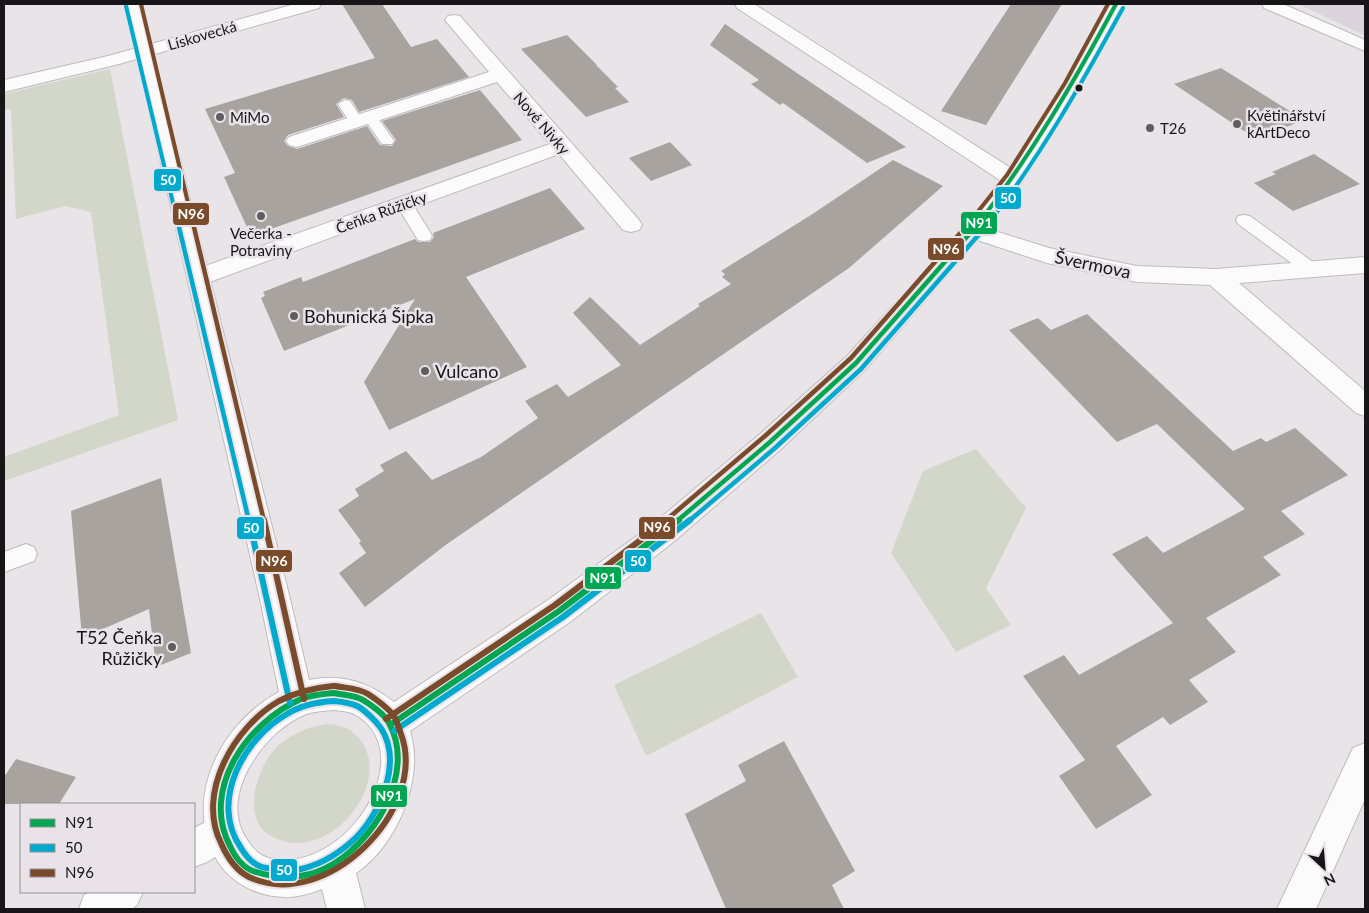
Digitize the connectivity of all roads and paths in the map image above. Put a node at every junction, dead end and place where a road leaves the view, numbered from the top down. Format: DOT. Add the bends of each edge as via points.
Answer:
graph roads {
  1 [pos="133,4"];
  2 [pos="313,4"];
  3 [pos="743,4"];
  4 [pos="1116,4"];
  5 [pos="1270,4"];
  6 [pos="454,20"];
  7 [pos="1365,46"];
  8 [pos="144,52"];
  9 [pos="500,75"];
  10 [pos="4,86"];
  11 [pos="346,104"];
  12 [pos="363,119"];
  13 [pos="296,140"];
  14 [pos="387,141"];
  15 [pos="563,146"];
  16 [pos="1013,179"];
  17 [pos="404,204"];
  18 [pos="1244,220"];
  19 [pos="631,225"];
  20 [pos="973,231"];
  21 [pos="424,236"];
  22 [pos="1365,265"];
  23 [pos="1311,269"];
  24 [pos="199,277"];
  25 [pos="1216,277"];
  26 [pos="1365,406"];
  27 [pos="26,554"];
  28 [pos="4,562"];
  29 [pos="297,701"];
  30 [pos="390,725"];
  31 [pos="1365,760"];
  32 [pos="208,840"];
  33 [pos="335,865"];
  34 [pos="122,893"];
  35 [pos="98,909"];
  36 [pos="346,909"];
  37 [pos="1296,909"];
  1 -- 8 [label="street"];
  2 -- 8 [label="street, Lískovecká"];
  3 -- 16 [label="street"];
  4 -- 16 [label="street" via="1071,87"];
  5 -- 7 [label="street"];
  6 -- 9 [label="street, Nové Nivky"];
  8 -- 10 [label="street, Lískovecká"];
  8 -- 24 [label="street"];
  9 -- 12 [label="street"];
  9 -- 15 [label="street, Nové Nivky"];
  11 -- 12 [label="lane"];
  12 -- 13 [label="street"];
  12 -- 14 [label="lane"];
  15 -- 17 [label="street, Čeňka Růžičky"];
  15 -- 19 [label="street, Nové Nivky"];
  16 -- 20 [label="street"];
  17 -- 21 [label="lane"];
  17 -- 24 [label="street, Čeňka Růžičky"];
  18 -- 23 [label="lane"];
  20 -- 25 [label="street, Švermova" via="1047,255 1137,274"];
  20 -- 30 [label="street" via="856,362 662,534 560,611"];
  22 -- 23 [label="street, Švermova"];
  23 -- 25 [label="street, Švermova"];
  24 -- 29 [label="street"];
  25 -- 26 [label="street"];
  27 -- 28 [label="lane"];
  29 -- 30 [label="street" via="334,693 351,696 380,711"];
  29 -- 32 [label="street" via="264,721 236,754 221,793 220,813"];
  30 -- 33 [label="street" via="398,745 398,770 392,797 379,824 364,842"];
  31 -- 37 [label="street"];
  32 -- 33 [label="street" via="231,851 245,866 263,876 286,880 311,875"];
  33 -- 36 [label="street"];
  34 -- 35 [label="street"];
}
